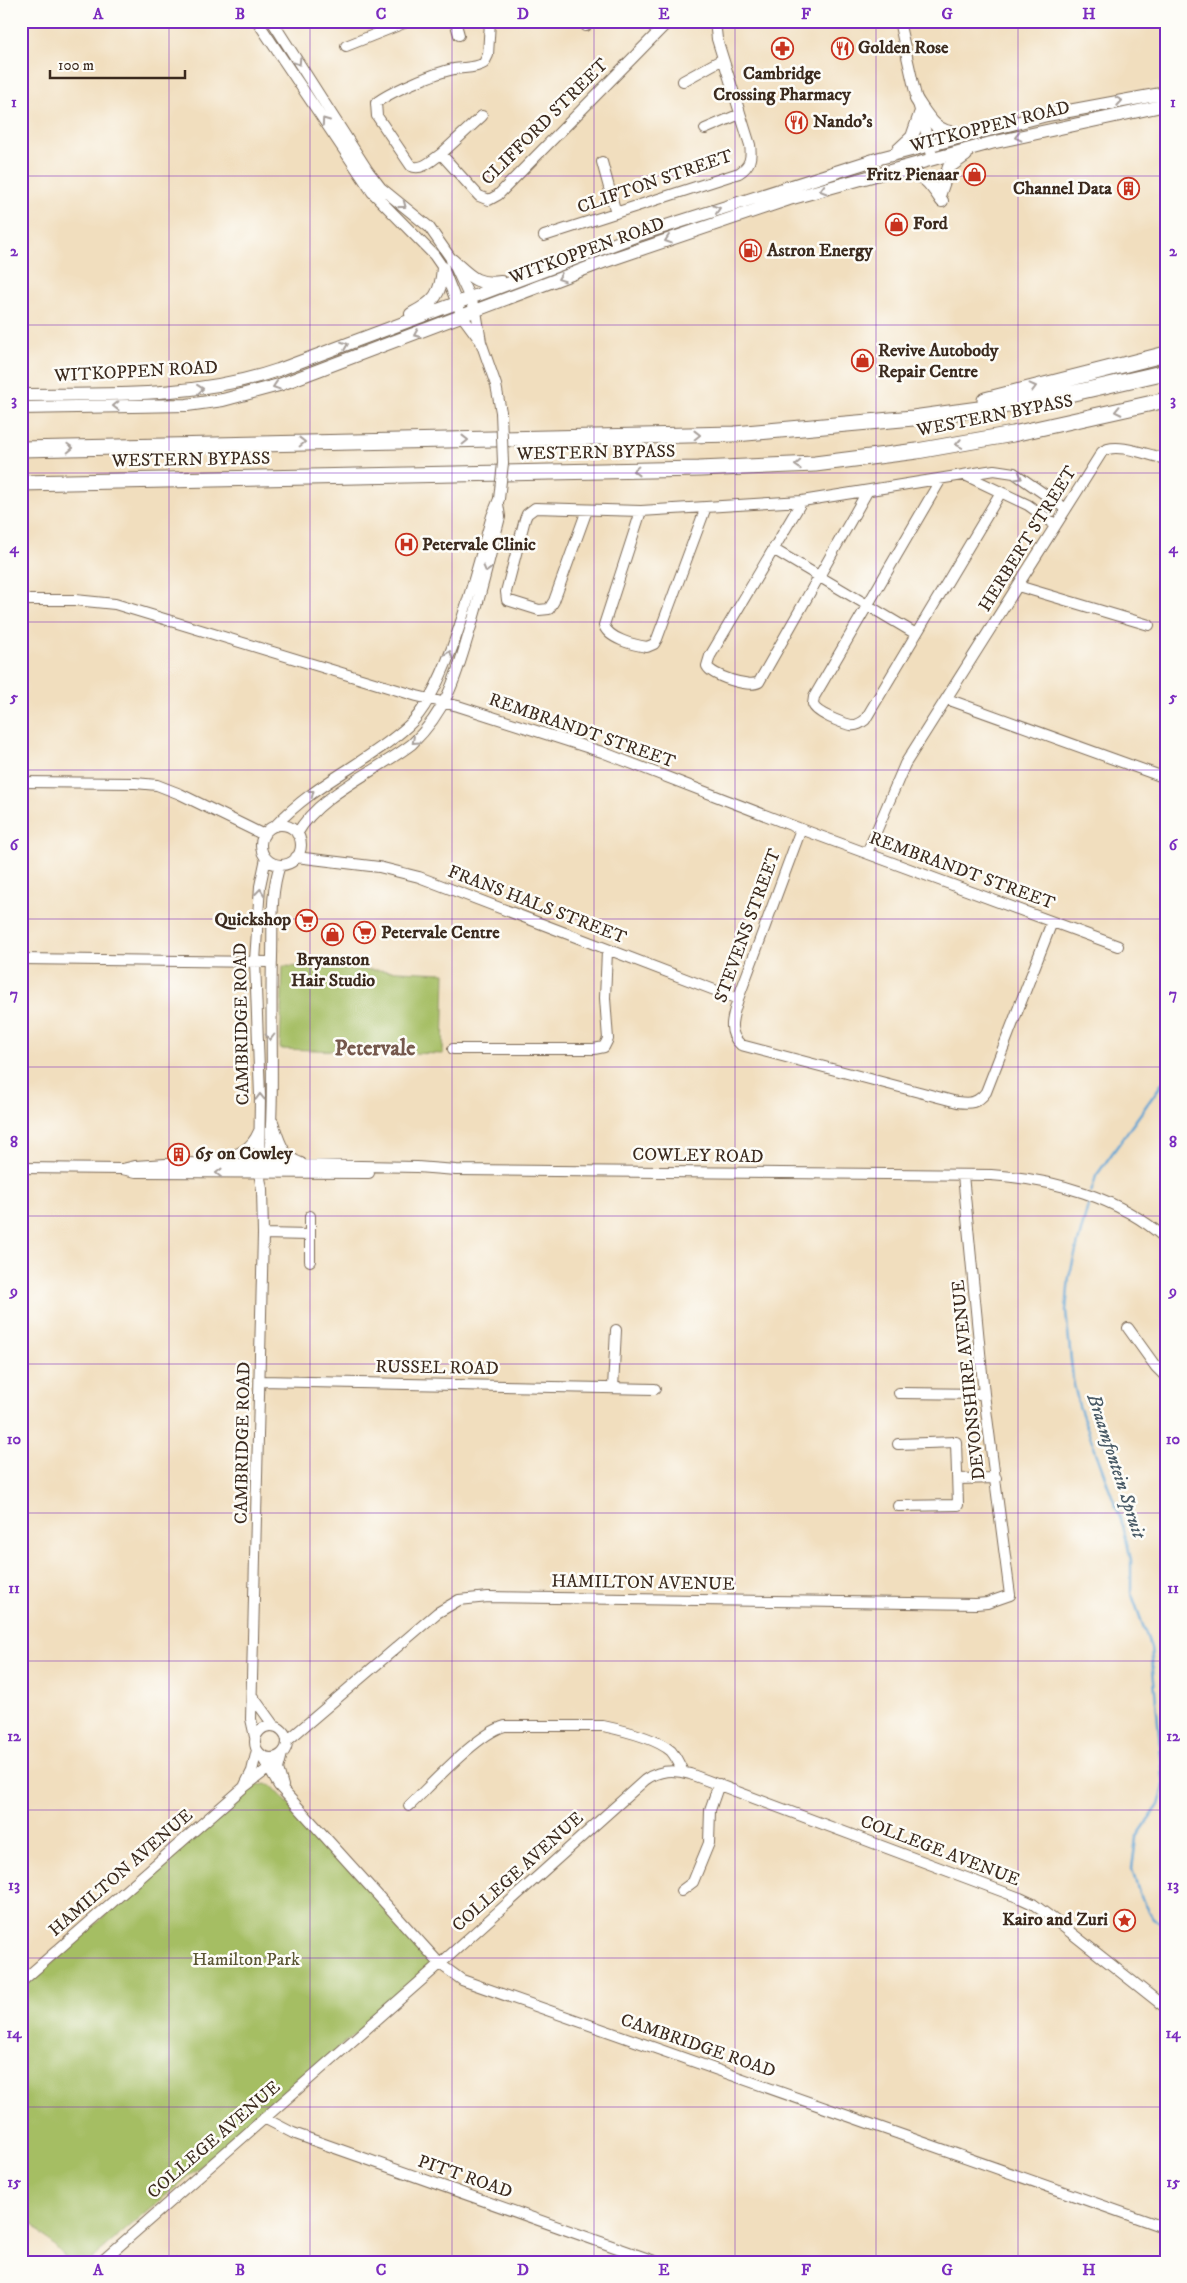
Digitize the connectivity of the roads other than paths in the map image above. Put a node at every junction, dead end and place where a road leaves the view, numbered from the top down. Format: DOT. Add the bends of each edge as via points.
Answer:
graph roads {
  1 [pos="272,21"];
  2 [pos="409,21"];
  3 [pos="455,21"];
  4 [pos="490,21"];
  5 [pos="669,21"];
  6 [pos="715,21"];
  7 [pos="899,21"];
  8 [pos="259,22"];
  9 [pos="459,36"];
  10 [pos="346,46"];
  11 [pos="723,59"];
  12 [pos="683,81"];
  13 [pos="1166,93"];
  14 [pos="916,99"];
  15 [pos="1166,104"];
  16 [pos="740,114"];
  17 [pos="920,114"];
  18 [pos="482,116"];
  19 [pos="705,129"];
  20 [pos="980,131"];
  21 [pos="991,143"];
  22 [pos="929,144"];
  23 [pos="441,154"];
  24 [pos="880,158"];
  25 [pos="933,159"];
  26 [pos="602,162"];
  27 [pos="870,176"];
  28 [pos="616,213"];
  29 [pos="544,236"];
  30 [pos="447,264"];
  31 [pos="515,280"];
  32 [pos="473,304"];
  33 [pos="460,310"];
  34 [pos="371,335"];
  35 [pos="481,342"];
  36 [pos="1166,354"];
  37 [pos="1166,372"];
  38 [pos="21,395"];
  39 [pos="1166,400"];
  40 [pos="21,408"];
  41 [pos="936,414"];
  42 [pos="21,449"];
  43 [pos="1166,459"];
  44 [pos="965,475"];
  45 [pos="941,479"];
  46 [pos="21,483"];
  47 [pos="868,492"];
  48 [pos="1000,492"];
  49 [pos="802,501"];
  50 [pos="499,502"];
  51 [pos="706,507"];
  52 [pos="1066,509"];
  53 [pos="587,510"];
  54 [pos="642,512"];
  55 [pos="1056,525"];
  56 [pos="773,549"];
  57 [pos="820,577"];
  58 [pos="1018,586"];
  59 [pos="21,600"];
  60 [pos="868,607"];
  61 [pos="1149,625"];
  62 [pos="916,634"];
  63 [pos="947,698"];
  64 [pos="430,699"];
  65 [pos="445,703"];
  66 [pos="1166,778"];
  67 [pos="21,782"];
  68 [pos="275,826"];
  69 [pos="801,829"];
  70 [pos="297,834"];
  71 [pos="264,835"];
  72 [pos="867,853"];
  73 [pos="298,854"];
  74 [pos="266,858"];
  75 [pos="280,865"];
  76 [pos="1052,922"];
  77 [pos="1118,946"];
  78 [pos="607,951"];
  79 [pos="21,959"];
  80 [pos="255,961"];
  81 [pos="272,962"];
  82 [pos="738,999"];
  83 [pos="453,1049"];
  84 [pos="271,1116"];
  85 [pos="260,1129"];
  86 [pos="182,1163"];
  87 [pos="313,1166"];
  88 [pos="21,1168"];
  89 [pos="122,1169"];
  90 [pos="264,1169"];
  91 [pos="432,1170"];
  92 [pos="963,1175"];
  93 [pos="310,1216"];
  94 [pos="263,1234"];
  95 [pos="310,1234"];
  96 [pos="1166,1239"];
  97 [pos="310,1261"];
  98 [pos="1128,1328"];
  99 [pos="616,1330"];
  100 [pos="1166,1377"];
  101 [pos="260,1380"];
  102 [pos="613,1388"];
  103 [pos="655,1389"];
  104 [pos="899,1393"];
  105 [pos="984,1394"];
  106 [pos="898,1444"];
  107 [pos="996,1478"];
  108 [pos="958,1479"];
  109 [pos="898,1506"];
  110 [pos="1008,1580"];
  111 [pos="253,1697"];
  112 [pos="277,1727"];
  113 [pos="304,1727"];
  114 [pos="255,1737"];
  115 [pos="287,1741"];
  116 [pos="259,1752"];
  117 [pos="280,1755"];
  118 [pos="268,1768"];
  119 [pos="683,1772"];
  120 [pos="252,1781"];
  121 [pos="719,1784"];
  122 [pos="243,1788"];
  123 [pos="282,1790"];
  124 [pos="409,1806"];
  125 [pos="681,1891"];
  126 [pos="440,1964"];
  127 [pos="21,1982"];
  128 [pos="1166,2008"];
  129 [pos="264,2118"];
  130 [pos="1166,2228"];
  131 [pos="101,2262"];
  132 [pos="657,2262"];
  1 -- 30 [label="street, one-way" via="371,176 429,227"];
  2 -- 10 [label="street"];
  3 -- 9 [label="street"];
  4 -- 23 [label="street" via="488,55 484,63 444,71 376,103 377,116 411,166 424,166"];
  5 -- 23 [label="street, CLIFFORD STREET" via="498,195 489,200 479,196"];
  6 -- 11 [label="street, CLIFTON STREET"];
  7 -- 14 [label="street"];
  30 -- 8 [label="street, one-way" via="372,192"];
  11 -- 12 [label="street"];
  11 -- 16 [label="street, CLIFTON STREET"];
  20 -- 13 [label="main road, WITKOPPEN ROAD, one-way"];
  14 -- 17 [label="street"];
  14 -- 20 [label="main road" via="929,119 942,131"];
  15 -- 21 [label="main road, WITKOPPEN ROAD, one-way"];
  16 -- 19 [label="street"];
  16 -- 28 [label="street, CLIFTON STREET" via="751,153 746,168"];
  17 -- 22 [label="street"];
  17 -- 24 [label="main road" via="908,142"];
  18 -- 23 [label="street"];
  20 -- 22 [label="main road, WITKOPPEN ROAD"];
  21 -- 25 [label="main road, WITKOPPEN ROAD"];
  21 -- 27 [label="main road" via="950,165 941,196 928,180 918,174 902,171"];
  22 -- 24 [label="main road, WITKOPPEN ROAD"];
  22 -- 25 [label="street"];
  31 -- 24 [label="main road, WITKOPPEN ROAD, one-way" via="657,229"];
  25 -- 27 [label="main road, WITKOPPEN ROAD"];
  26 -- 28 [label="street"];
  27 -- 32 [label="main road, WITKOPPEN ROAD, one-way" via="789,199"];
  28 -- 29 [label="street, CLIFTON STREET"];
  30 -- 31 [label="main road" via="478,282"];
  30 -- 32 [label="street"];
  30 -- 33 [label="street"];
  30 -- 34 [label="main road" via="441,287 432,300"];
  31 -- 32 [label="main road, WITKOPPEN ROAD"];
  32 -- 33 [label="main road, WITKOPPEN ROAD"];
  32 -- 35 [label="street"];
  33 -- 34 [label="main road, WITKOPPEN ROAD"];
  33 -- 35 [label="street"];
  33 -- 40 [label="main road, WITKOPPEN ROAD, one-way" via="322,370 218,401 176,406"];
  38 -- 34 [label="main road, WITKOPPEN ROAD, one-way" via="182,391 223,386 278,370"];
  35 -- 50 [label="street, bridge" via="496,385 501,412 503,463"];
  41 -- 36 [label="highway, one-way"];
  37 -- 41 [label="highway, WESTERN BYPASS" via="1056,397"];
  39 -- 46 [label="highway, WESTERN BYPASS, one-way" via="1014,434 815,464 679,470"];
  42 -- 41 [label="highway, WESTERN BYPASS, one-way" via="735,434"];
  43 -- 52 [label="street, HERBERT STREET" via="1116,447 1106,449"];
  44 -- 45 [label="street"];
  44 -- 48 [label="street"];
  44 -- 52 [label="street, one-way" via="994,470 1014,473"];
  45 -- 47 [label="street"];
  45 -- 60 [label="street"];
  47 -- 49 [label="street"];
  47 -- 57 [label="street"];
  48 -- 55 [label="street" via="1028,505"];
  48 -- 62 [label="street"];
  49 -- 51 [label="street"];
  49 -- 56 [label="street"];
  64 -- 50 [label="street, one-way" via="445,664"];
  50 -- 65 [label="street, one-way" via="500,517 477,606 458,674"];
  51 -- 54 [label="street"];
  51 -- 54 [label="street" via="654,644 647,647 613,636 604,626"];
  52 -- 55 [label="street, HERBERT STREET"];
  53 -- 53 [label="street" via="541,507 527,514 506,592 507,600 539,610 549,608"];
  53 -- 54 [label="street"];
  55 -- 58 [label="street, HERBERT STREET"];
  56 -- 57 [label="street"];
  56 -- 57 [label="street" via="710,656 707,666 712,672 745,684 759,682"];
  57 -- 60 [label="street"];
  58 -- 61 [label="street"];
  58 -- 63 [label="street, HERBERT STREET"];
  59 -- 64 [label="street, REMBRANDT STREET" via="115,604"];
  60 -- 62 [label="street"];
  60 -- 62 [label="street" via="814,697 813,704 818,712 851,725 862,723"];
  63 -- 66 [label="street"];
  63 -- 72 [label="street, HERBERT STREET" via="905,764"];
  64 -- 65 [label="street, REMBRANDT STREET"];
  68 -- 64 [label="street, one-way" via="309,794 409,726"];
  65 -- 69 [label="street, REMBRANDT STREET" via="602,752"];
  65 -- 70 [label="street, one-way" via="425,732 412,744 321,804"];
  67 -- 71 [label="street" via="157,785"];
  68 -- 70 [label="street" via="287,826"];
  68 -- 71 [label="street"];
  69 -- 72 [label="street, REMBRANDT STREET"];
  69 -- 82 [label="street, STEVENS STREET"];
  70 -- 73 [label="street" via="300,841"];
  71 -- 74 [label="street" via="261,847"];
  72 -- 76 [label="street, REMBRANDT STREET"];
  73 -- 75 [label="street" via="289,863"];
  73 -- 78 [label="street, FRANS HALS STREET" via="319,861 379,867 411,875"];
  74 -- 75 [label="street"];
  80 -- 74 [label="street, CAMBRIDGE ROAD, one-way" via="260,886"];
  75 -- 81 [label="street, CAMBRIDGE ROAD" via="274,891"];
  76 -- 77 [label="street, REMBRANDT STREET"];
  76 -- 82 [label="street, STEVENS STREET" via="986,1092 977,1102 957,1102 741,1045 733,1035 732,1021"];
  78 -- 82 [label="street, FRANS HALS STREET"];
  78 -- 83 [label="street" via="605,998 608,1039 604,1047"];
  79 -- 80 [label="street"];
  80 -- 81 [label="street"];
  85 -- 80 [label="street, CAMBRIDGE ROAD, one-way"];
  81 -- 84 [label="street, CAMBRIDGE ROAD, one-way"];
  84 -- 87 [label="street" via="287,1156"];
  84 -- 90 [label="street, CAMBRIDGE ROAD"];
  85 -- 86 [label="street" via="242,1152 224,1158"];
  85 -- 90 [label="street, CAMBRIDGE ROAD"];
  86 -- 89 [label="street, COWLEY ROAD"];
  86 -- 90 [label="street, COWLEY ROAD"];
  87 -- 90 [label="street, COWLEY ROAD"];
  87 -- 91 [label="street, COWLEY ROAD"];
  88 -- 89 [label="street, COWLEY ROAD"];
  90 -- 89 [label="street, COWLEY ROAD, one-way" via="136,1172"];
  90 -- 91 [label="street, COWLEY ROAD" via="418,1173"];
  90 -- 94 [label="street, CAMBRIDGE ROAD"];
  91 -- 92 [label="street, COWLEY ROAD"];
  92 -- 96 [label="street, COWLEY ROAD" via="1019,1177 1082,1192 1145,1223"];
  92 -- 105 [label="street, DEVONSHIRE AVENUE"];
  93 -- 95 [label="street"];
  94 -- 95 [label="street"];
  94 -- 101 [label="street, CAMBRIDGE ROAD"];
  95 -- 97 [label="street"];
  98 -- 100 [label="street"];
  99 -- 102 [label="street"];
  101 -- 102 [label="street, RUSSEL ROAD"];
  101 -- 111 [label="street, CAMBRIDGE ROAD"];
  102 -- 103 [label="street, RUSSEL ROAD"];
  104 -- 105 [label="street"];
  105 -- 107 [label="street, DEVONSHIRE AVENUE"];
  106 -- 108 [label="street" via="956,1442"];
  107 -- 108 [label="street"];
  107 -- 110 [label="street, DEVONSHIRE AVENUE"];
  108 -- 109 [label="street" via="958,1505"];
  110 -- 113 [label="street, HAMILTON AVENUE" via="1010,1596 976,1604 488,1597 459,1600 438,1612"];
  111 -- 112 [label="street"];
  111 -- 114 [label="street, CAMBRIDGE ROAD" via="251,1720"];
  112 -- 113 [label="street"];
  112 -- 114 [label="street" via="261,1729"];
  112 -- 115 [label="street"];
  113 -- 115 [label="street, HAMILTON AVENUE"];
  114 -- 116 [label="street"];
  115 -- 117 [label="street"];
  116 -- 117 [label="street" via="270,1758"];
  116 -- 118 [label="street, CAMBRIDGE ROAD"];
  116 -- 122 [label="street, HAMILTON AVENUE"];
  117 -- 118 [label="street, HAMILTON AVENUE"];
  117 -- 123 [label="street, CAMBRIDGE ROAD" via="278,1769"];
  118 -- 120 [label="street, HAMILTON AVENUE"];
  118 -- 123 [label="street, CAMBRIDGE ROAD"];
  119 -- 121 [label="street, COLLEGE AVENUE"];
  119 -- 124 [label="street" via="674,1755 662,1745 614,1728 505,1726 496,1728 479,1740"];
  119 -- 126 [label="street, COLLEGE AVENUE" via="666,1771 645,1780"];
  120 -- 122 [label="street, HAMILTON AVENUE"];
  120 -- 123 [label="street" via="266,1781"];
  121 -- 125 [label="street" via="710,1810 709,1843 693,1882"];
  121 -- 128 [label="street, COLLEGE AVENUE" via="1033,1904"];
  122 -- 127 [label="street, HAMILTON AVENUE"];
  123 -- 126 [label="street, CAMBRIDGE ROAD"];
  126 -- 129 [label="street, COLLEGE AVENUE"];
  126 -- 130 [label="street, CAMBRIDGE ROAD" via="474,1985"];
  129 -- 131 [label="street, COLLEGE AVENUE"];
  129 -- 132 [label="street, PITT ROAD" via="293,2133"];
}
